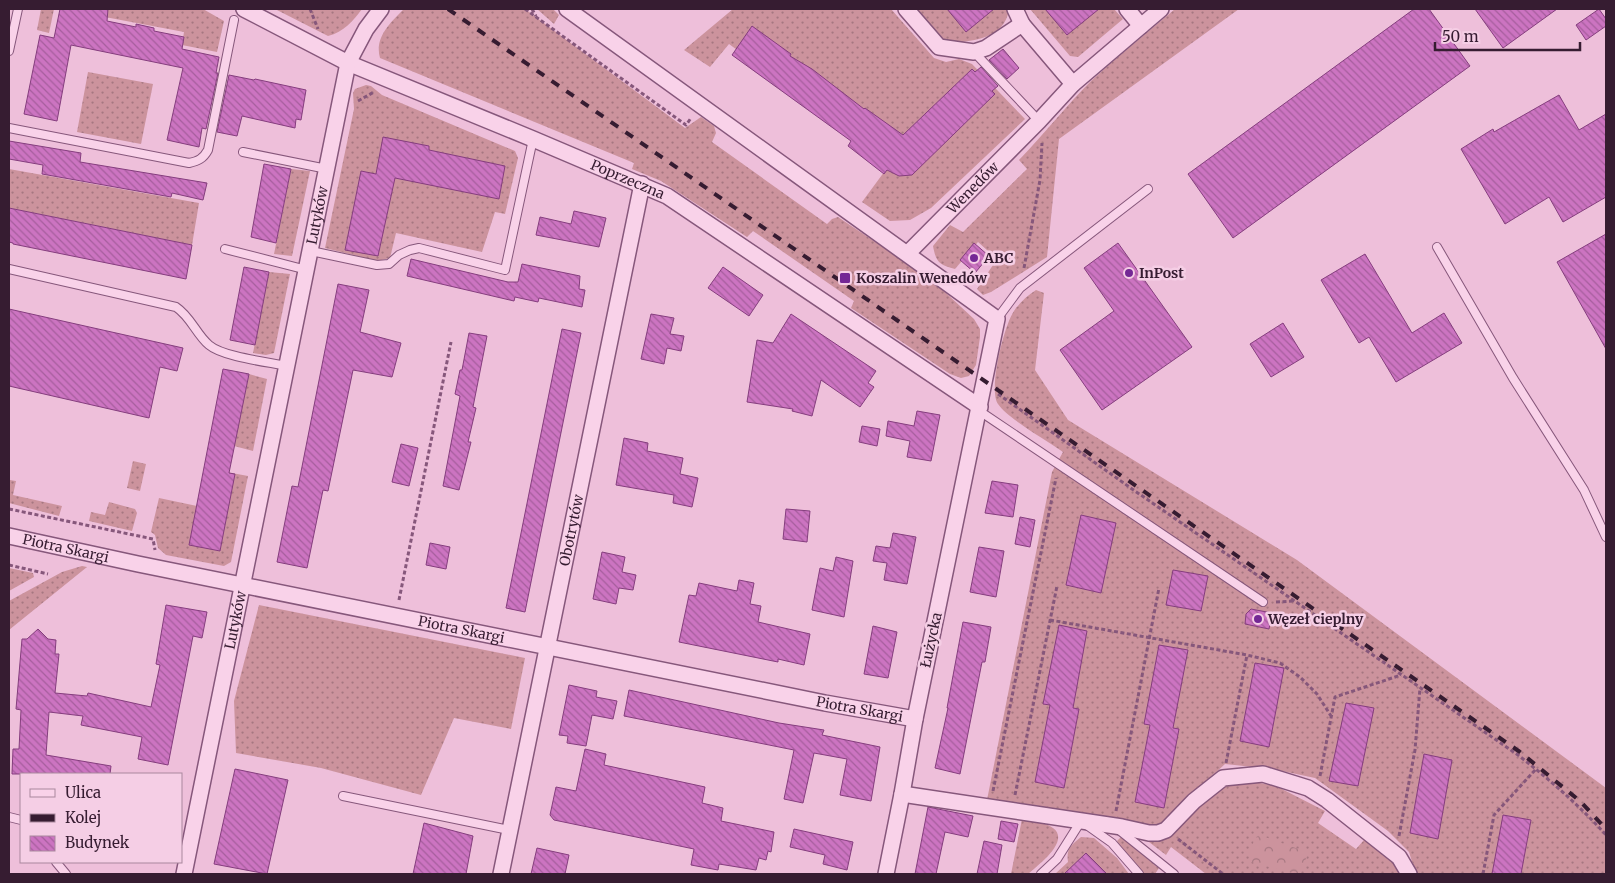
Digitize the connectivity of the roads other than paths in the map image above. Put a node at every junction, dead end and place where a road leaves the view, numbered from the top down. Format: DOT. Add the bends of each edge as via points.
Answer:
graph roads {
  1 [pos="18,9"];
  2 [pos="244,9"];
  3 [pos="381,9"];
  4 [pos="567,9"];
  5 [pos="906,9"];
  6 [pos="1015,9"];
  7 [pos="1127,9"];
  8 [pos="1161,9"];
  9 [pos="234,20"];
  10 [pos="1022,24"];
  11 [pos="1141,26"];
  12 [pos="9,51"];
  13 [pos="974,52"];
  14 [pos="348,63"];
  15 [pos="1073,84"];
  16 [pos="1039,121"];
  17 [pos="9,128"];
  18 [pos="533,139"];
  19 [pos="243,152"];
  20 [pos="327,169"];
  21 [pos="642,184"];
  22 [pos="1148,189"];
  23 [pos="1437,247"];
  24 [pos="226,249"];
  25 [pos="311,251"];
  26 [pos="908,253"];
  27 [pos="9,269"];
  28 [pos="307,270"];
  29 [pos="997,319"];
  30 [pos="288,366"];
  31 [pos="979,408"];
  32 [pos="9,536"];
  33 [pos="1606,537"];
  34 [pos="242,584"];
  35 [pos="1263,602"];
  36 [pos="547,646"];
  37 [pos="915,719"];
  38 [pos="902,794"];
  39 [pos="343,796"];
  40 [pos="1081,821"];
  41 [pos="1113,826"];
  42 [pos="509,830"];
  43 [pos="57,863"];
  44 [pos="66,874"];
  45 [pos="184,874"];
  46 [pos="501,874"];
  47 [pos="886,874"];
  48 [pos="1041,874"];
  49 [pos="1139,874"];
  50 [pos="1174,874"];
  51 [pos="1409,874"];
  1 -- 12 [label="lane"];
  2 -- 14 [label="street, Poprzeczna"];
  3 -- 14 [label="street"];
  4 -- 26 [label="street"];
  5 -- 13 [label="street" via="939,47"];
  6 -- 10 [label="street"];
  7 -- 11 [label="street"];
  8 -- 11 [label="street, Wenedów"];
  9 -- 17 [label="lane" via="208,150 197,161 188,163"];
  10 -- 13 [label="street" via="986,48"];
  10 -- 15 [label="street"];
  11 -- 15 [label="street, Wenedów"];
  13 -- 16 [label="lane"];
  14 -- 18 [label="street, Poprzeczna"];
  14 -- 20 [label="street, Lutyków"];
  15 -- 16 [label="street, Wenedów"];
  16 -- 26 [label="street, Wenedów"];
  18 -- 21 [label="street, Poprzeczna"];
  18 -- 25 [label="lane" via="505,270 419,248 399,255 389,264 377,265"];
  19 -- 20 [label="lane"];
  20 -- 25 [label="street, Lutyków"];
  21 -- 31 [label="street, Poprzeczna" via="666,196"];
  21 -- 36 [label="street, Obotrytów"];
  22 -- 29 [label="lane" via="1020,288"];
  23 -- 33 [label="lane" via="1513,378 1584,490"];
  24 -- 28 [label="lane"];
  25 -- 28 [label="street, Lutyków"];
  26 -- 29 [label="street"];
  27 -- 30 [label="lane" via="176,307 185,313 210,347"];
  28 -- 30 [label="street, Lutyków"];
  29 -- 31 [label="street, Łużycka"];
  30 -- 34 [label="street, Lutyków"];
  31 -- 35 [label="lane"];
  31 -- 37 [label="street, Łużycka"];
  32 -- 34 [label="street, Piotra Skargi"];
  34 -- 36 [label="street, Piotra Skargi"];
  34 -- 45 [label="street, Lutyków"];
  36 -- 37 [label="street, Piotra Skargi"];
  36 -- 42 [label="street, Obotrytów"];
  37 -- 38 [label="street, Łużycka"];
  38 -- 40 [label="street"];
  38 -- 47 [label="street, Łużycka"];
  39 -- 42 [label="lane"];
  40 -- 41 [label="street"];
  40 -- 48 [label="lane" via="1057,859"];
  40 -- 49 [label="lane" via="1112,843"];
  41 -- 50 [label="lane"];
  41 -- 51 [label="street" via="1158,833 1166,830 1194,801 1223,778 1262,774 1308,788 1396,854"];
  42 -- 46 [label="street, Obotrytów"];
  43 -- 44 [label="lane"];
}
